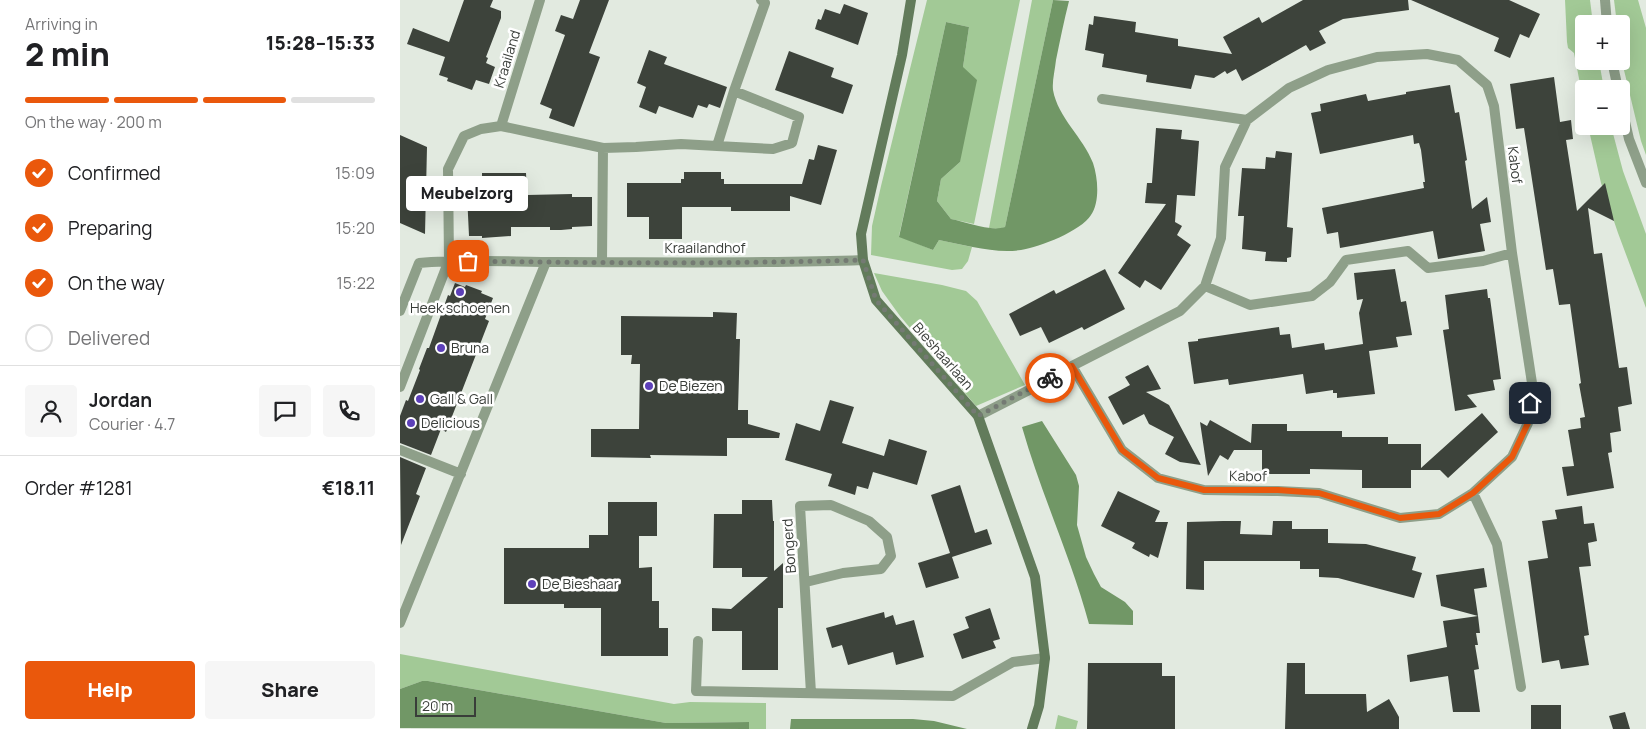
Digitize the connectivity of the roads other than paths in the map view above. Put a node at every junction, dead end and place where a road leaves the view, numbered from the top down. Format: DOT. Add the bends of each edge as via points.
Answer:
graph roads {
  1 [pos="540,0"];
  2 [pos="761,0"];
  3 [pos="911,0"];
  4 [pos="1605,0"];
  5 [pos="1606,15"];
  6 [pos="734,92"];
  7 [pos="1102,99"];
  8 [pos="1247,120"];
  9 [pos="501,126"];
  10 [pos="1628,135"];
  11 [pos="717,146"];
  12 [pos="603,148"];
  13 [pos="1646,183"];
  14 [pos="1512,252"];
  15 [pos="449,260"];
  16 [pos="863,260"];
  17 [pos="546,262"];
  18 [pos="602,262"];
  19 [pos="1205,286"];
  20 [pos="400,311"];
  21 [pos="1072,366"];
  22 [pos="400,387"];
  23 [pos="978,416"];
  24 [pos="400,450"];
  25 [pos="461,474"];
  26 [pos="1473,493"];
  27 [pos="806,582"];
  28 [pos="400,623"];
  29 [pos="698,641"];
  30 [pos="1045,658"];
  31 [pos="1521,687"];
  32 [pos="811,692"];
  33 [pos="1032,729"];
  1 -- 9 [label="street, Kraailand"];
  2 -- 6 [label="street" via="765,3"];
  3 -- 16 [label="street, Bieshaarlaan" via="861,234"];
  4 -- 5 [label="street"];
  6 -- 11 [label="street"];
  6 -- 11 [label="street" via="799,117 792,143 774,150"];
  7 -- 8 [label="street"];
  8 -- 14 [label="street, Kabof" via="1289,88 1328,70 1377,57 1427,54 1458,60 1487,85 1494,106"];
  8 -- 19 [label="street, Kabof" via="1225,167 1221,238"];
  9 -- 12 [label="street"];
  9 -- 15 [label="street" via="464,136 448,169"];
  10 -- 13 [label="street"];
  11 -- 12 [label="street" via="681,144"];
  12 -- 18 [label="street"];
  14 -- 19 [label="street" via="1483,261 1428,268 1408,251 1346,260 1330,282 1312,296 1250,305"];
  14 -- 26 [label="street, Kabof" via="1532,383 1528,423 1512,457"];
  15 -- 17 [label="street, Kraailandhof"];
  15 -- 20 [label="street, Kraailandhof" via="419,263"];
  15 -- 22 [label="street"];
  16 -- 18 [label="street, Kraailandhof"];
  16 -- 23 [label="street, Bieshaarlaan" via="876,300"];
  17 -- 18 [label="street, Kraailandhof"];
  17 -- 25 [label="street"];
  19 -- 21 [label="street, Kabof" via="1180,311"];
  21 -- 23 [label="street, Kabof"];
  21 -- 26 [label="street, Kabof" via="1122,450 1158,478 1204,490 1319,493 1400,518 1439,514"];
  23 -- 30 [label="street, Bieshaarlaan" via="1035,577"];
  24 -- 25 [label="street"];
  25 -- 28 [label="street"];
  26 -- 31 [label="street" via="1497,544"];
  27 -- 27 [label="street, Bongerd" via="881,569 891,556 887,537 869,521 831,505 800,506"];
  27 -- 32 [label="street, Bongerd"];
  29 -- 32 [label="street" via="696,690"];
  30 -- 32 [label="street" via="1013,662 953,696"];
  30 -- 33 [label="street, Bieshaarlaan"];
}
